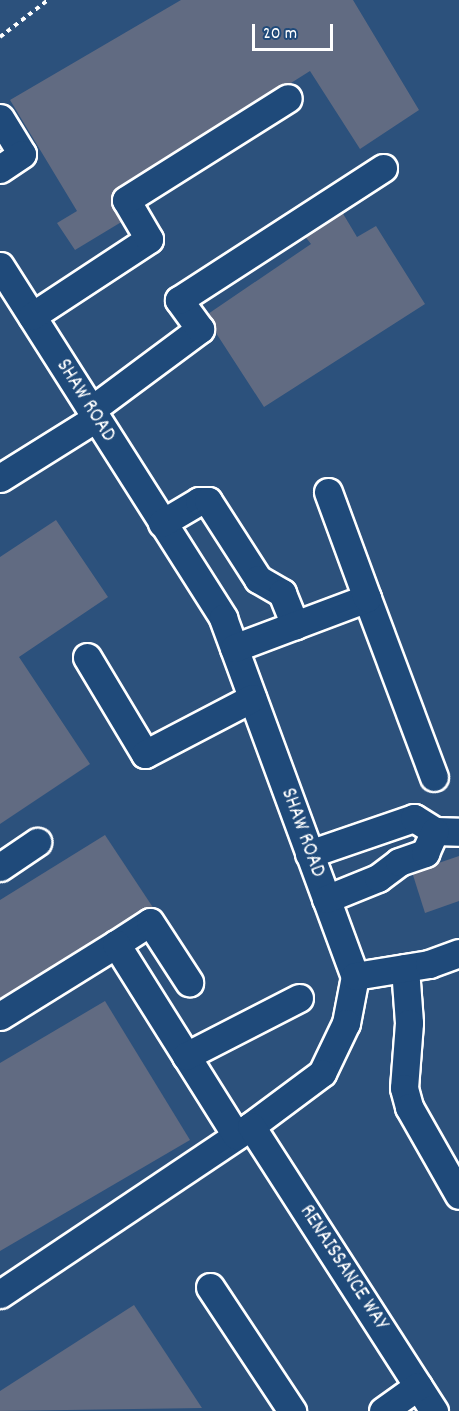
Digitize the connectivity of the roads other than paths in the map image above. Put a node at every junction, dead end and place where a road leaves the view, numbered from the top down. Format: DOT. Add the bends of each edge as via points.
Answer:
graph roads {
  1 [pos="288,98"];
  2 [pos="0,118"];
  3 [pos="383,168"];
  4 [pos="0,169"];
  5 [pos="0,266"];
  6 [pos="32,316"];
  7 [pos="93,414"];
  8 [pos="0,478"];
  9 [pos="328,492"];
  10 [pos="162,523"];
  11 [pos="367,598"];
  12 [pos="295,625"];
  13 [pos="234,648"];
  14 [pos="87,657"];
  15 [pos="252,698"];
  16 [pos="434,777"];
  17 [pos="447,832"];
  18 [pos="37,842"];
  19 [pos="309,854"];
  20 [pos="0,867"];
  21 [pos="326,899"];
  22 [pos="116,944"];
  23 [pos="459,953"];
  24 [pos="405,968"];
  25 [pos="355,976"];
  26 [pos="189,982"];
  27 [pos="299,998"];
  28 [pos="0,1016"];
  29 [pos="186,1056"];
  30 [pos="244,1131"];
  31 [pos="459,1195"];
  32 [pos="210,1287"];
  33 [pos="0,1293"];
  34 [pos="418,1386"];
  35 [pos="292,1411"];
  36 [pos="383,1411"];
  37 [pos="434,1411"];
  1 -- 6 [label="street" via="126,200 149,240"];
  2 -- 4 [label="street" via="22,154"];
  3 -- 7 [label="street" via="179,300 200,329"];
  5 -- 6 [label="street, SHAW ROAD"];
  6 -- 7 [label="street, SHAW ROAD"];
  7 -- 8 [label="street"];
  7 -- 10 [label="street, SHAW ROAD"];
  9 -- 11 [label="street"];
  10 -- 12 [label="street" via="198,501 208,501 258,579 282,593"];
  10 -- 13 [label="street, SHAW ROAD" via="223,618"];
  11 -- 12 [label="street"];
  11 -- 16 [label="street"];
  12 -- 13 [label="street"];
  13 -- 15 [label="street, SHAW ROAD"];
  14 -- 15 [label="street" via="145,754"];
  15 -- 19 [label="street, SHAW ROAD"];
  17 -- 19 [label="street" via="414,818"];
  17 -- 21 [label="street" via="425,853"];
  18 -- 20 [label="street"];
  19 -- 21 [label="street, SHAW ROAD"];
  21 -- 25 [label="street, SHAW ROAD"];
  22 -- 26 [label="street" via="150,922"];
  22 -- 28 [label="street"];
  22 -- 29 [label="street, RENAISSANCE WAY"];
  23 -- 24 [label="street"];
  24 -- 25 [label="street"];
  24 -- 31 [label="street" via="409,1023 404,1088 409,1107"];
  25 -- 30 [label="street" via="346,1023 322,1073"];
  27 -- 29 [label="street"];
  29 -- 30 [label="street, RENAISSANCE WAY"];
  30 -- 33 [label="street"];
  30 -- 34 [label="street, RENAISSANCE WAY"];
  32 -- 35 [label="street"];
  34 -- 36 [label="street"];
  34 -- 37 [label="street, RENAISSANCE WAY"];
}
